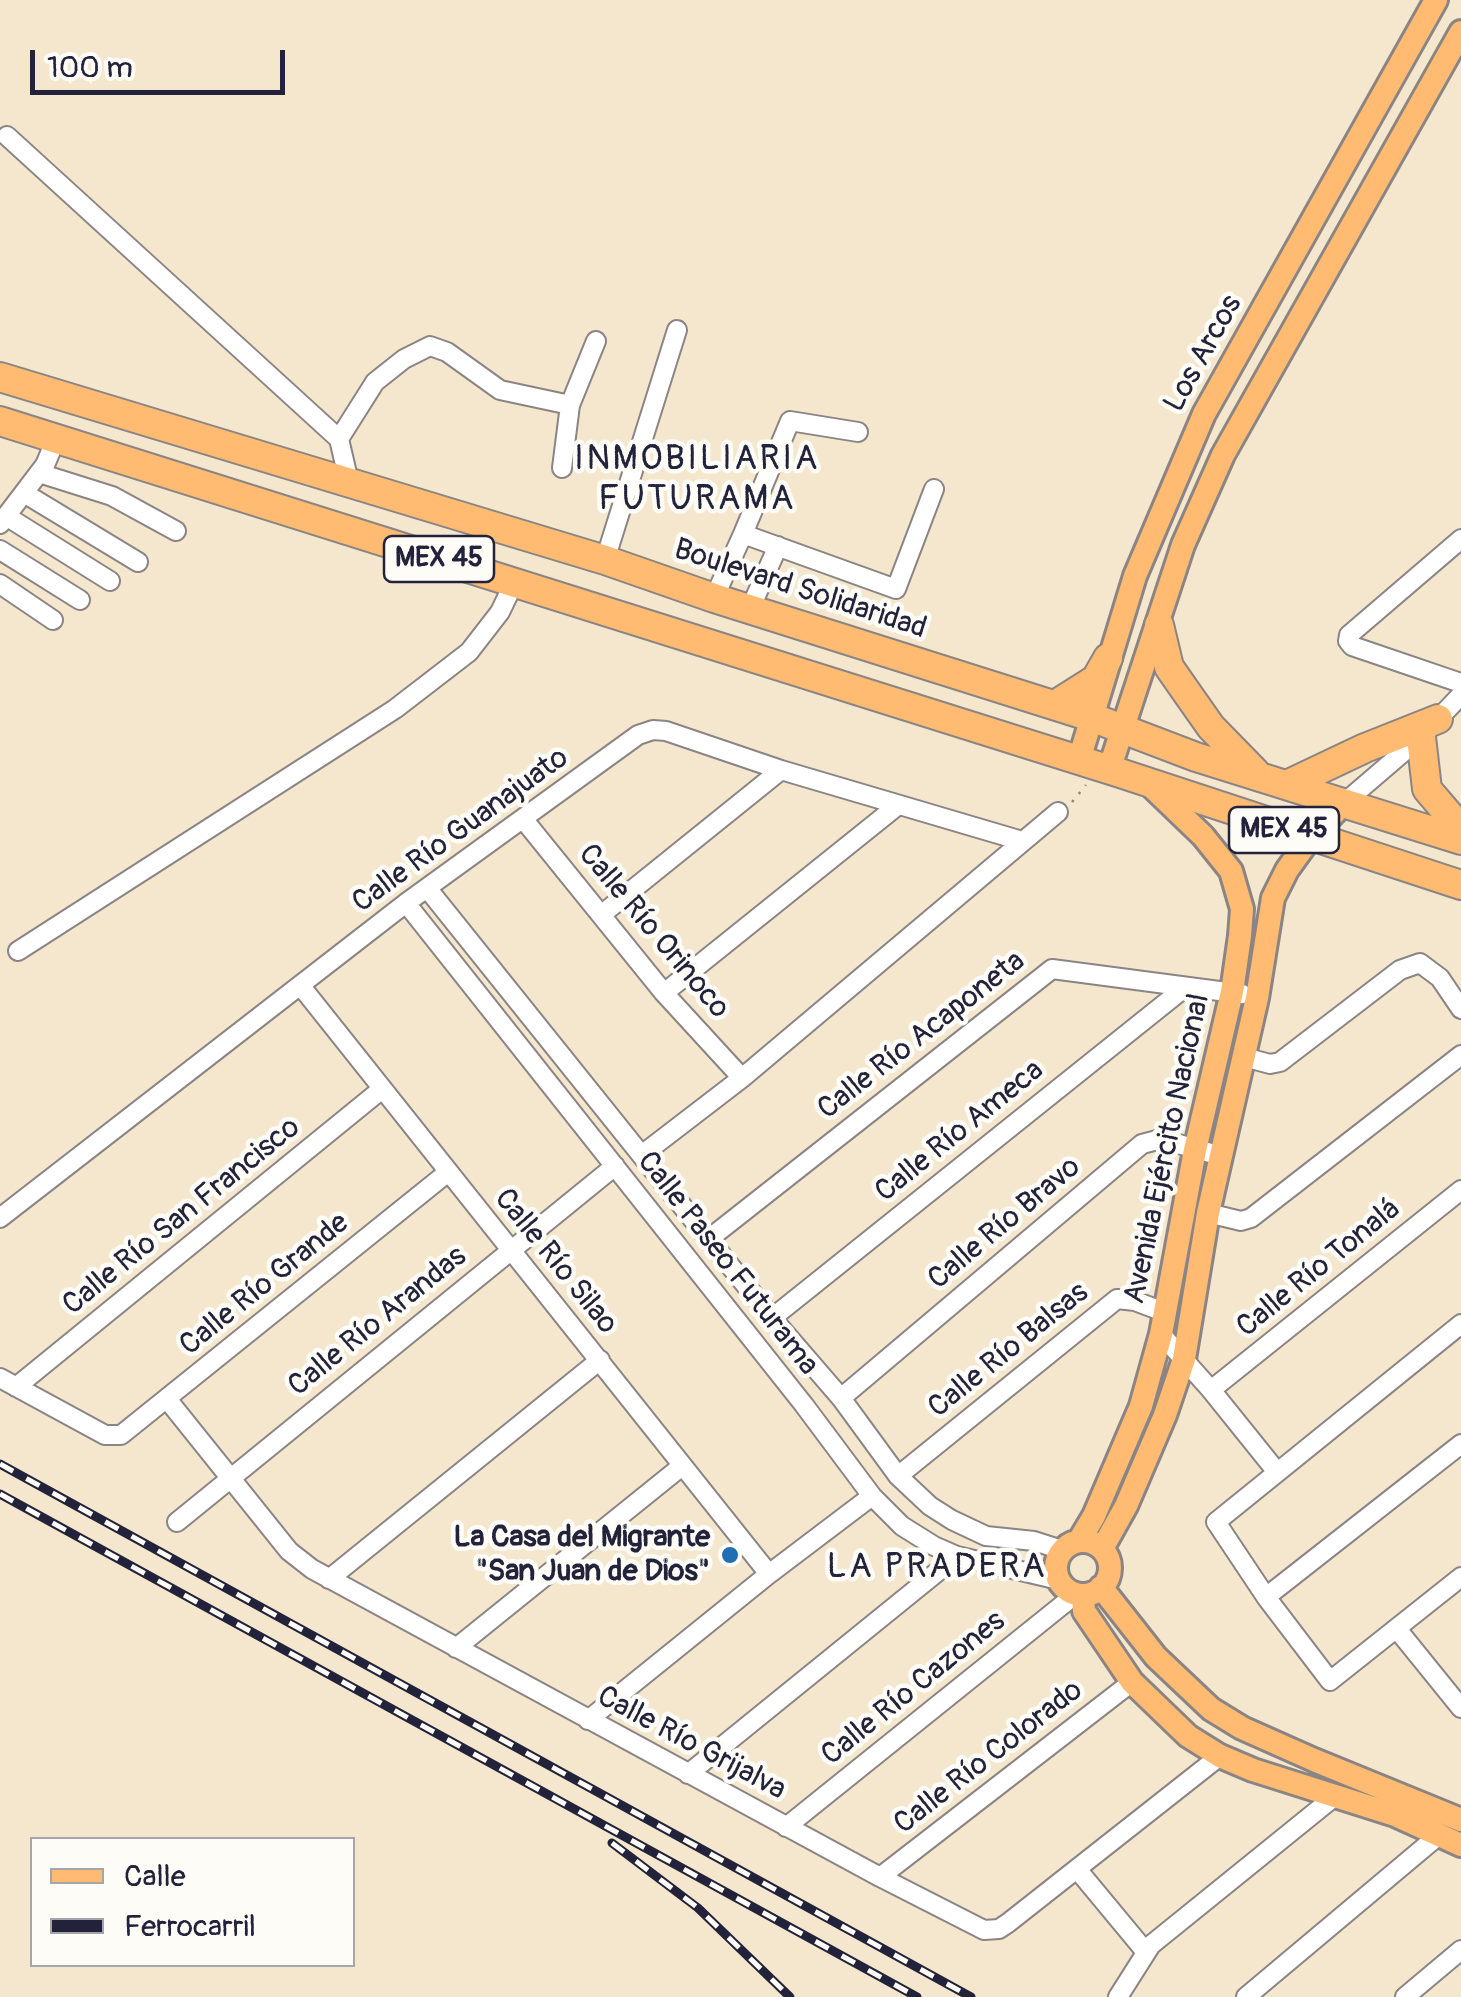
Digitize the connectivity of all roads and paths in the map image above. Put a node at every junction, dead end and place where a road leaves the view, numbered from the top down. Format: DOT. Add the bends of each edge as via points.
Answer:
graph roads {
  1 [pos="1436,0"];
  2 [pos="1461,32"];
  3 [pos="8,136"];
  4 [pos="676,330"];
  5 [pos="596,341"];
  6 [pos="0,377"];
  7 [pos="570,405"];
  8 [pos="0,421"];
  9 [pos="858,432"];
  10 [pos="56,439"];
  11 [pos="339,440"];
  12 [pos="562,468"];
  13 [pos="39,473"];
  14 [pos="349,482"];
  15 [pos="934,489"];
  16 [pos="24,493"];
  17 [pos="3,520"];
  18 [pos="176,531"];
  19 [pos="743,534"];
  20 [pos="1461,539"];
  21 [pos="778,546"];
  22 [pos="0,550"];
  23 [pos="605,560"];
  24 [pos="138,562"];
  25 [pos="110,581"];
  26 [pos="514,582"];
  27 [pos="0,584"];
  28 [pos="714,598"];
  29 [pos="80,600"];
  30 [pos="750,609"];
  31 [pos="53,620"];
  32 [pos="1159,625"];
  33 [pos="708,645"];
  34 [pos="1108,658"];
  35 [pos="904,659"];
  36 [pos="1461,683"];
  37 [pos="1461,695"];
  38 [pos="1054,705"];
  39 [pos="1091,717"];
  40 [pos="1123,728"];
  41 [pos="1430,728"];
  42 [pos="1094,766"];
  43 [pos="781,770"];
  44 [pos="1260,777"];
  45 [pos="1289,784"];
  46 [pos="1152,786"];
  47 [pos="1344,803"];
  48 [pos="897,806"];
  49 [pos="1058,812"];
  50 [pos="524,820"];
  51 [pos="1461,829"];
  52 [pos="1310,838"];
  53 [pos="1461,840"];
  54 [pos="1022,841"];
  55 [pos="1461,885"];
  56 [pos="426,888"];
  57 [pos="406,904"];
  58 [pos="601,914"];
  59 [pos="18,951"];
  60 [pos="300,985"];
  61 [pos="1183,989"];
  62 [pos="1232,992"];
  63 [pos="664,993"];
  64 [pos="1256,998"];
  65 [pos="1461,1009"];
  66 [pos="1461,1055"];
  67 [pos="1244,1057"];
  68 [pos="742,1078"];
  69 [pos="382,1090"];
  70 [pos="622,1128"];
  71 [pos="598,1146"];
  72 [pos="1196,1150"];
  73 [pos="643,1154"];
  74 [pos="1221,1156"];
  75 [pos="615,1166"];
  76 [pos="448,1173"];
  77 [pos="1461,1190"];
  78 [pos="673,1194"];
  79 [pos="650,1212"];
  80 [pos="1208,1213"];
  81 [pos="0,1218"];
  82 [pos="710,1238"];
  83 [pos="510,1249"];
  84 [pos="772,1318"];
  85 [pos="1162,1323"];
  86 [pos="1461,1324"];
  87 [pos="802,1355"];
  88 [pos="1184,1359"];
  89 [pos="600,1360"];
  90 [pos="778,1372"];
  91 [pos="8,1382"];
  92 [pos="1211,1390"];
  93 [pos="841,1398"];
  94 [pos="167,1399"];
  95 [pos="1461,1444"];
  96 [pos="682,1466"];
  97 [pos="1277,1472"];
  98 [pos="898,1476"];
  99 [pos="230,1478"];
  100 [pos="872,1496"];
  101 [pos="178,1522"];
  102 [pos="1071,1546"];
  103 [pos="1102,1549"];
  104 [pos="957,1556"];
  105 [pos="769,1574"];
  106 [pos="1461,1577"];
  107 [pos="328,1579"];
  108 [pos="1080,1589"];
  109 [pos="1266,1597"];
  110 [pos="1397,1629"];
  111 [pos="456,1648"];
  112 [pos="1132,1682"];
  113 [pos="1461,1708"];
  114 [pos="588,1720"];
  115 [pos="1220,1756"];
  116 [pos="688,1774"];
  117 [pos="1334,1796"];
  118 [pos="1461,1820"];
  119 [pos="786,1827"];
  120 [pos="1438,1835"];
  121 [pos="1461,1845"];
  122 [pos="1077,1869"];
  123 [pos="880,1877"];
  124 [pos="1461,1950"];
  125 [pos="1145,1951"];
  126 [pos="1118,1997"];
  127 [pos="1246,1997"];
  128 [pos="1404,1997"];
  1 -- 34 [label="main road, Los Arcos" via="1204,414 1134,576"];
  2 -- 32 [label="main road" via="1223,455"];
  3 -- 11 [label="street"];
  4 -- 23 [label="street"];
  5 -- 7 [label="street"];
  6 -- 14 [label="highway, Boulevard Solidaridad / MEX 45"];
  7 -- 11 [label="street" via="500,390 430,346 376,382"];
  7 -- 12 [label="street"];
  8 -- 10 [label="highway, MEX 45"];
  9 -- 19 [label="street" via="790,421"];
  10 -- 13 [label="street"];
  10 -- 26 [label="highway, MEX 45"];
  11 -- 14 [label="street"];
  13 -- 16 [label="street"];
  13 -- 18 [label="street" via="112,496"];
  14 -- 23 [label="highway, Boulevard Solidaridad / MEX 45"];
  15 -- 21 [label="street" via="896,589"];
  16 -- 17 [label="street"];
  16 -- 24 [label="street"];
  17 -- 25 [label="street"];
  19 -- 21 [label="street"];
  19 -- 28 [label="street"];
  20 -- 36 [label="street" via="1348,635 1352,646"];
  21 -- 30 [label="street"];
  22 -- 29 [label="street"];
  23 -- 28 [label="highway, Boulevard Solidaridad / MEX 45"];
  26 -- 33 [label="highway, MEX 45"];
  26 -- 59 [label="street" via="470,652 396,709"];
  27 -- 31 [label="street"];
  28 -- 30 [label="highway, Boulevard Solidaridad / MEX 45"];
  30 -- 35 [label="highway, Boulevard Solidaridad / MEX 45"];
  32 -- 40 [label="main road"];
  32 -- 44 [label="highway" via="1169,667 1184,690"];
  33 -- 35 [label="highway" via="713,625 732,619 857,656"];
  33 -- 42 [label="highway, MEX 45"];
  34 -- 38 [label="highway" via="1096,678"];
  34 -- 39 [label="main road, Los Arcos"];
  35 -- 38 [label="highway, Boulevard Solidaridad / MEX 45"];
  37 -- 41 [label="street"];
  38 -- 39 [label="highway, Boulevard Solidaridad / MEX 45"];
  39 -- 40 [label="highway, Boulevard Solidaridad / MEX 45"];
  39 -- 42 [label="main road, Los Arcos"];
  40 -- 42 [label="main road"];
  40 -- 44 [label="highway, Boulevard Solidaridad / MEX 45"];
  41 -- 45 [label="highway" via="1366,748"];
  41 -- 47 [label="street"];
  41 -- 51 [label="highway" via="1427,789"];
  42 -- 46 [label="highway, MEX 45"];
  42 -- 49 [label="path" via="1082,794"];
  43 -- 48 [label="street, Calle Río Guanajuato"];
  43 -- 50 [label="street, Calle Río Guanajuato" via="652,730"];
  43 -- 58 [label="street"];
  44 -- 45 [label="highway, Boulevard Solidaridad / MEX 45"];
  45 -- 47 [label="highway, Boulevard Solidaridad / MEX 45"];
  46 -- 52 [label="highway, MEX 45"];
  46 -- 62 [label="main road, Avenida Ejército Nacional" via="1203,836 1235,880 1242,909"];
  47 -- 52 [label="main road, Avenida Ejército Nacional"];
  47 -- 53 [label="highway, Boulevard Solidaridad / MEX 45"];
  48 -- 54 [label="street, Calle Río Guanajuato"];
  48 -- 63 [label="street"];
  49 -- 54 [label="street"];
  50 -- 56 [label="street, Calle Río Guanajuato"];
  50 -- 58 [label="street, Calle Río Orinoco"];
  52 -- 55 [label="highway, MEX 45"];
  52 -- 64 [label="main road, Avenida Ejército Nacional" via="1274,898"];
  54 -- 68 [label="street"];
  56 -- 57 [label="street, Calle Río Guanajuato"];
  56 -- 70 [label="street, Calle Paseo Futurama"];
  57 -- 60 [label="street, Calle Río Guanajuato"];
  57 -- 71 [label="street, Calle Paseo Futurama"];
  58 -- 63 [label="street, Calle Río Orinoco"];
  60 -- 69 [label="street, Calle Río Silao"];
  60 -- 81 [label="street, Calle Río Guanajuato"];
  61 -- 62 [label="street, Calle Río Acaponeta"];
  61 -- 82 [label="street, Calle Río Acaponeta" via="1052,969"];
  61 -- 84 [label="street, Calle Río Ameca"];
  62 -- 64 [label="street, Calle Río Acaponeta"];
  62 -- 72 [label="main road, Avenida Ejército Nacional"];
  63 -- 68 [label="street, Calle Río Orinoco"];
  64 -- 67 [label="main road, Avenida Ejército Nacional"];
  65 -- 67 [label="street" via="1420,963 1400,970 1280,1062"];
  66 -- 80 [label="street" via="1251,1218"];
  67 -- 74 [label="main road, Avenida Ejército Nacional"];
  68 -- 73 [label="street"];
  69 -- 76 [label="street, Calle Río Silao"];
  69 -- 91 [label="street, Calle Río San Francisco"];
  70 -- 71 [label="street"];
  70 -- 73 [label="street, Calle Paseo Futurama"];
  71 -- 75 [label="street, Calle Paseo Futurama"];
  72 -- 74 [label="street, Calle Río Bravo"];
  72 -- 85 [label="main road, Avenida Ejército Nacional"];
  72 -- 93 [label="street, Calle Río Bravo" via="1161,1139 1142,1144"];
  73 -- 78 [label="street, Calle Paseo Futurama"];
  74 -- 80 [label="main road, Avenida Ejército Nacional"];
  75 -- 79 [label="street, Calle Paseo Futurama"];
  75 -- 83 [label="street, Calle Río Arandas"];
  76 -- 83 [label="street, Calle Río Silao"];
  76 -- 94 [label="street, Calle Río Grande"];
  77 -- 92 [label="street, Calle Río Tonalá"];
  78 -- 79 [label="street"];
  78 -- 82 [label="street, Calle Paseo Futurama"];
  79 -- 90 [label="street, Calle Paseo Futurama"];
  80 -- 88 [label="main road, Avenida Ejército Nacional"];
  82 -- 84 [label="street, Calle Paseo Futurama"];
  83 -- 89 [label="street, Calle Río Silao"];
  83 -- 99 [label="street, Calle Río Arandas"];
  84 -- 87 [label="street, Calle Paseo Futurama"];
  85 -- 88 [label="street"];
  85 -- 98 [label="street, Calle Río Balsas" via="1134,1301 1117,1300"];
  85 -- 102 [label="main road, Avenida Ejército Nacional" via="1141,1406 1094,1516"];
  86 -- 97 [label="street"];
  87 -- 90 [label="street"];
  87 -- 93 [label="street, Calle Paseo Futurama"];
  88 -- 92 [label="street"];
  88 -- 103 [label="main road, Avenida Ejército Nacional"];
  89 -- 96 [label="street, Calle Río Silao"];
  89 -- 107 [label="street"];
  90 -- 100 [label="street, Calle Paseo Futurama"];
  91 -- 94 [label="street, Calle Río Grande" via="116,1437"];
  92 -- 97 [label="street"];
  93 -- 98 [label="street, Calle Paseo Futurama"];
  94 -- 99 [label="street, Calle Río Grijalva"];
  95 -- 109 [label="street"];
  96 -- 105 [label="street, Calle Río Silao"];
  96 -- 111 [label="street"];
  97 -- 109 [label="street" via="1216,1522"];
  98 -- 102 [label="street, Calle Paseo Futurama" via="930,1506 986,1536"];
  99 -- 101 [label="street, Calle Río Arandas"];
  99 -- 107 [label="street, Calle Río Grijalva" via="289,1551"];
  100 -- 104 [label="street, Calle Paseo Futurama" via="902,1526"];
  100 -- 105 [label="street"];
  102 -- 103 [label="main road"];
  102 -- 108 [label="main road" via="1056,1570"];
  103 -- 108 [label="main road" via="1109,1564 1106,1580"];
  104 -- 108 [label="street, Calle Paseo Futurama"];
  104 -- 116 [label="street"];
  105 -- 114 [label="street"];
  106 -- 110 [label="street"];
  107 -- 111 [label="street, Calle Río Grijalva"];
  108 -- 112 [label="main road" via="1098,1638"];
  108 -- 118 [label="main road" via="1211,1709 1242,1728"];
  108 -- 119 [label="street, Calle Río Cazones"];
  109 -- 110 [label="street" via="1330,1682"];
  110 -- 113 [label="street"];
  111 -- 114 [label="street, Calle Río Grijalva"];
  112 -- 115 [label="main road" via="1188,1736"];
  112 -- 123 [label="street, Calle Río Colorado"];
  114 -- 116 [label="street, Calle Río Grijalva"];
  115 -- 117 [label="main road"];
  115 -- 122 [label="street, Calle Río Grijalva"];
  116 -- 119 [label="street, Calle Río Grijalva"];
  117 -- 120 [label="main road"];
  117 -- 125 [label="street"];
  119 -- 123 [label="street, Calle Río Grijalva"];
  120 -- 121 [label="main road"];
  120 -- 127 [label="street"];
  122 -- 123 [label="street, Calle Río Grijalva" via="992,1930"];
  122 -- 125 [label="street"];
  124 -- 128 [label="street"];
  125 -- 126 [label="street"];
}
